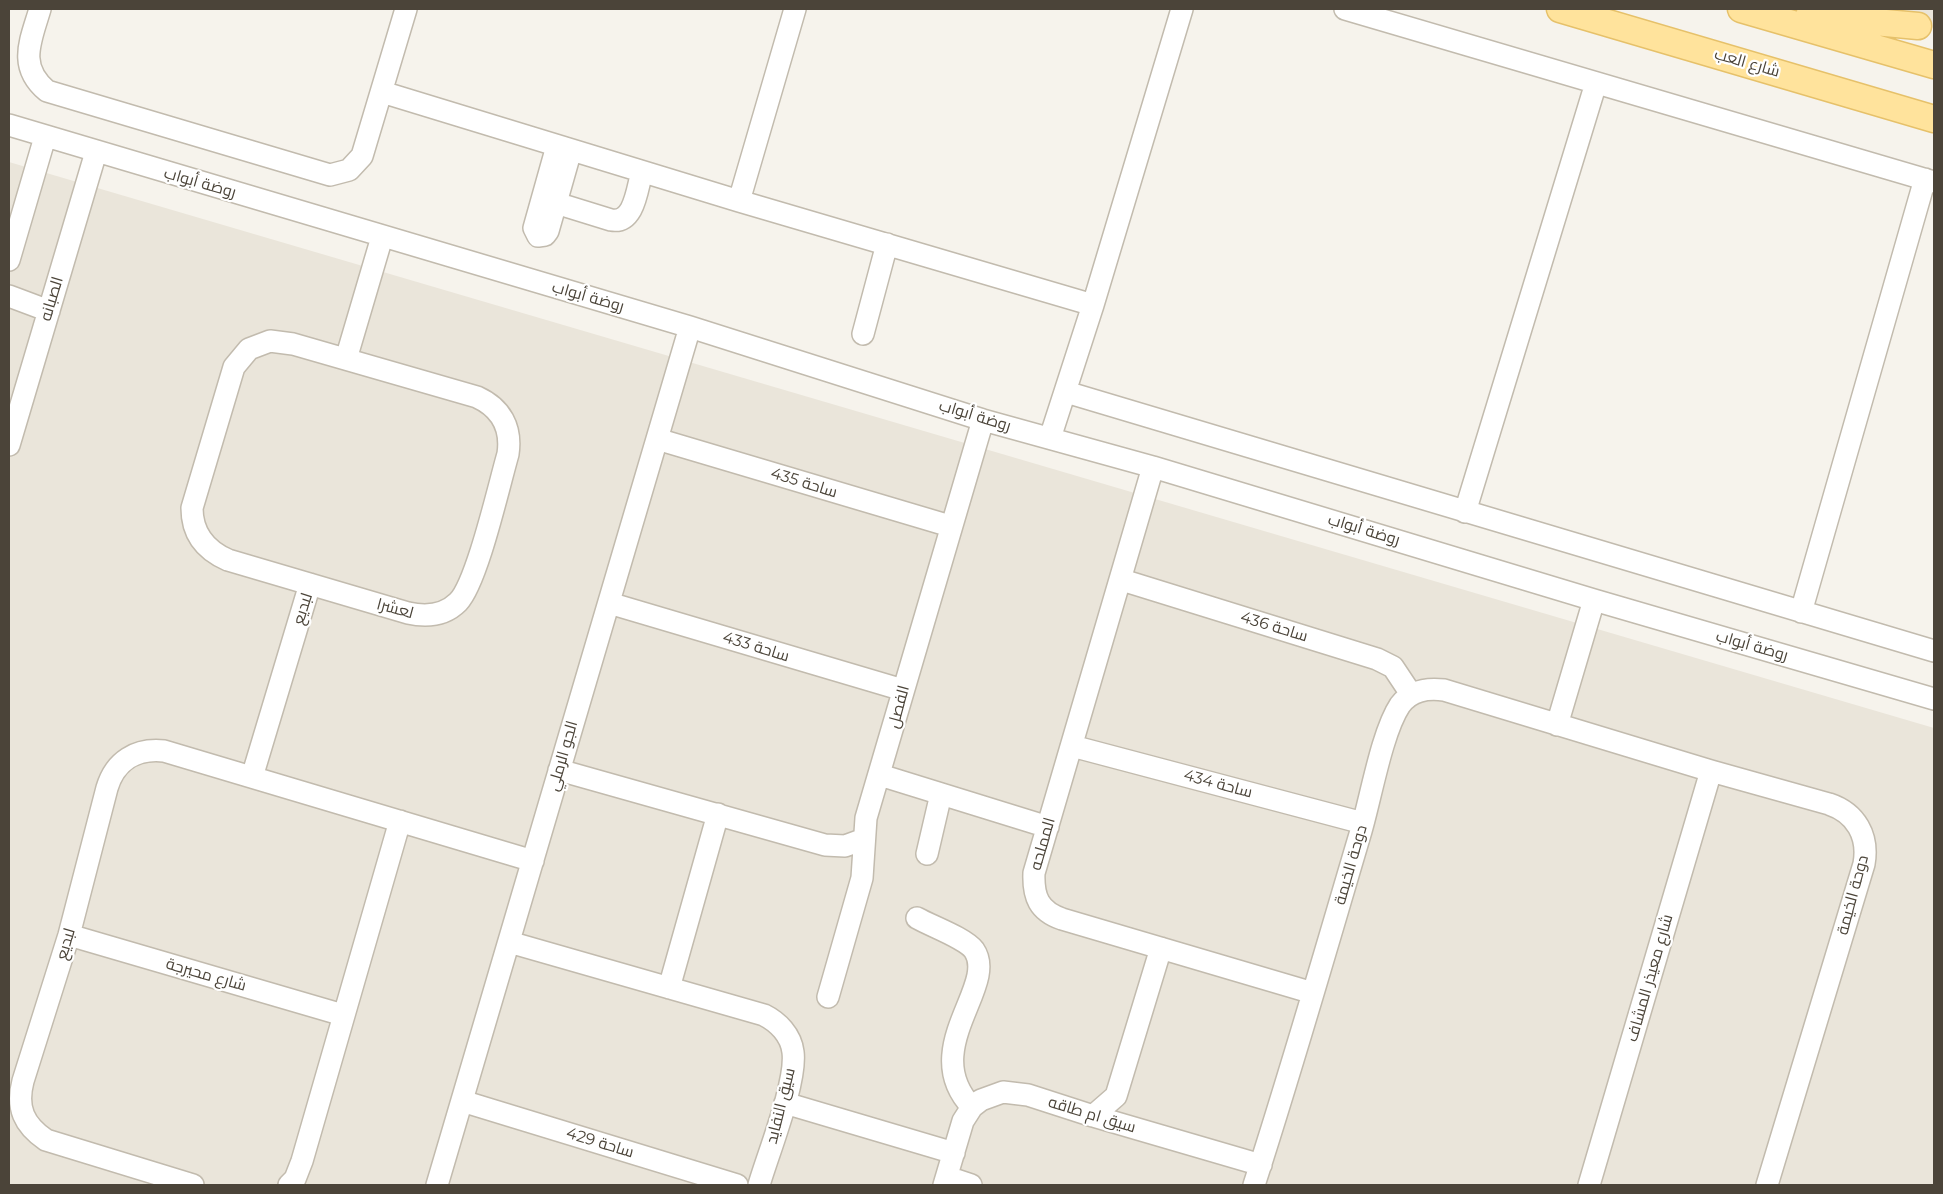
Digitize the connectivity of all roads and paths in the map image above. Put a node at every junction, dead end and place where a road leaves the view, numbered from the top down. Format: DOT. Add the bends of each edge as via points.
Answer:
graph roads {
  1 [pos="40,9"];
  2 [pos="406,9"];
  3 [pos="796,9"];
  4 [pos="1182,9"];
  5 [pos="1345,9"];
  6 [pos="1560,9"];
  7 [pos="1869,9"];
  8 [pos="1745,10"];
  9 [pos="1926,28"];
  10 [pos="1934,65"];
  11 [pos="1596,83"];
  12 [pos="382,92"];
  13 [pos="1934,119"];
  14 [pos="12,128"];
  15 [pos="45,137"];
  16 [pos="564,148"];
  17 [pos="96,152"];
  18 [pos="642,172"];
  19 [pos="1930,180"];
  20 [pos="739,201"];
  21 [pos="556,203"];
  22 [pos="382,237"];
  23 [pos="888,244"];
  24 [pos="9,260"];
  25 [pos="9,296"];
  26 [pos="1093,304"];
  27 [pos="49,311"];
  28 [pos="690,327"];
  29 [pos="863,334"];
  30 [pos="346,359"];
  31 [pos="1066,392"];
  32 [pos="983,420"];
  33 [pos="1050,438"];
  34 [pos="657,439"];
  35 [pos="9,445"];
  36 [pos="1153,466"];
  37 [pos="1465,512"];
  38 [pos="950,526"];
  39 [pos="1122,580"];
  40 [pos="310,584"];
  41 [pos="1594,600"];
  42 [pos="609,603"];
  43 [pos="1801,612"];
  44 [pos="1934,651"];
  45 [pos="903,690"];
  46 [pos="1412,694"];
  47 [pos="1934,699"];
  48 [pos="1557,725"];
  49 [pos="1072,746"];
  50 [pos="559,770"];
  51 [pos="1711,771"];
  52 [pos="880,775"];
  53 [pos="252,777"];
  54 [pos="941,794"];
  55 [pos="718,814"];
  56 [pos="400,821"];
  57 [pos="1363,823"];
  58 [pos="1048,827"];
  59 [pos="864,839"];
  60 [pos="926,854"];
  61 [pos="533,861"];
  62 [pos="917,918"];
  63 [pos="69,935"];
  64 [pos="509,942"];
  65 [pos="1161,948"];
  66 [pos="669,988"];
  67 [pos="1313,993"];
  68 [pos="828,998"];
  69 [pos="343,1015"];
  70 [pos="1116,1096"];
  71 [pos="462,1101"];
  72 [pos="785,1103"];
  73 [pos="972,1107"];
  74 [pos="1093,1116"];
  75 [pos="1128,1127"];
  76 [pos="954,1153"];
  77 [pos="1261,1165"];
  78 [pos="154,1180"];
  79 [pos="945,1181"];
  80 [pos="193,1185"];
  81 [pos="289,1185"];
  82 [pos="437,1185"];
  83 [pos="737,1185"];
  84 [pos="758,1185"];
  85 [pos="971,1185"];
  86 [pos="1254,1185"];
  87 [pos="1589,1185"];
  88 [pos="1767,1185"];
  1 -- 12 [label="street" via="28,60 32,75 47,91 321,174 340,174 357,164 366,147"];
  2 -- 12 [label="street"];
  3 -- 20 [label="street"];
  4 -- 26 [label="street"];
  5 -- 11 [label="street"];
  6 -- 13 [label="main road, شارع العب"];
  7 -- 9 [label="street"];
  8 -- 9 [label="main road"];
  8 -- 10 [label="main road"];
  11 -- 19 [label="street"];
  11 -- 37 [label="street"];
  12 -- 16 [label="street"];
  14 -- 15 [label="street, روضة أبواب"];
  15 -- 17 [label="street, روضة أبواب"];
  15 -- 24 [label="street"];
  16 -- 18 [label="street"];
  16 -- 21 [label="street"];
  16 -- 21 [label="street" via="534,228 538,236 548,231"];
  17 -- 22 [label="street, روضة أبواب"];
  17 -- 27 [label="street, الصبانه"];
  18 -- 20 [label="street"];
  18 -- 21 [label="street" via="631,209 624,219 611,220"];
  19 -- 43 [label="street"];
  20 -- 23 [label="street"];
  22 -- 28 [label="street, روضة أبواب"];
  22 -- 30 [label="street"];
  23 -- 26 [label="street"];
  23 -- 29 [label="street"];
  25 -- 27 [label="street"];
  26 -- 31 [label="street"];
  27 -- 35 [label="street, الصبانه"];
  28 -- 32 [label="street, روضة أبواب"];
  28 -- 34 [label="street, الجو الرملي"];
  30 -- 40 [label="street, لعشرا" via="281,341 259,344 240,357 234,367 192,508 195,530 218,556"];
  30 -- 40 [label="street, لعشرا" via="488,402 504,419 509,448 471,581 452,607 434,615 421,616"];
  31 -- 33 [label="street"];
  31 -- 37 [label="street"];
  32 -- 33 [label="street, روضة أبواب"];
  32 -- 38 [label="street, الفصل"];
  33 -- 36 [label="street, روضة أبواب"];
  34 -- 38 [label="street, ساحة 435"];
  34 -- 42 [label="street, الجو الرملي"];
  36 -- 39 [label="street, المملحه"];
  36 -- 41 [label="street, روضة أبواب"];
  37 -- 43 [label="street"];
  38 -- 45 [label="street, الفصل"];
  39 -- 46 [label="street, ساحة 436" via="1377,659 1393,667"];
  39 -- 49 [label="street, المملحه"];
  40 -- 53 [label="street, لبديع"];
  41 -- 47 [label="street, روضة أبواب"];
  41 -- 48 [label="street"];
  42 -- 45 [label="street, ساحة 433"];
  42 -- 50 [label="street, الجو الرملي"];
  43 -- 44 [label="street"];
  45 -- 52 [label="street, الفصل"];
  46 -- 48 [label="street, دوحة الخيمة" via="1429,688 1444,690"];
  46 -- 57 [label="street, دوحة الخيمة" via="1402,703 1390,724"];
  48 -- 51 [label="street, دوحة الخيمة"];
  49 -- 57 [label="street, ساحة 434"];
  49 -- 58 [label="street, المملحه"];
  50 -- 55 [label="street"];
  50 -- 61 [label="street, الجو الرملي"];
  51 -- 87 [label="street, شارع معيذر المشاف"];
  51 -- 88 [label="street, دوحة الخيمة" via="1837,807 1856,823 1865,847 1861,873"];
  52 -- 54 [label="street"];
  52 -- 59 [label="street, الفصل" via="866,818"];
  53 -- 56 [label="street, لبديع"];
  53 -- 63 [label="street, لبديع" via="164,751 144,751 126,758 110,779"];
  54 -- 58 [label="street"];
  54 -- 60 [label="street"];
  55 -- 59 [label="street" via="825,845 845,846"];
  55 -- 66 [label="street"];
  56 -- 61 [label="street, لبديع"];
  56 -- 69 [label="street"];
  57 -- 67 [label="street, دوحة الخيمة"];
  58 -- 65 [label="street, المملحه" via="1034,874 1036,899 1041,906 1054,916"];
  59 -- 68 [label="street, الفصل" via="862,878"];
  61 -- 64 [label="street, الجو الرملي"];
  62 -- 73 [label="street" via="967,944 978,957 978,974 952,1060 956,1087"];
  63 -- 69 [label="street, شارع محيرجة"];
  63 -- 78 [label="street, لبديع" via="20,1093 24,1120 46,1140"];
  64 -- 66 [label="street, سيق النفايد"];
  64 -- 71 [label="street, الجو الرملي"];
  65 -- 67 [label="street, المملحه"];
  65 -- 70 [label="street"];
  66 -- 72 [label="street, سيق النفايد" via="764,1015 778,1024 793,1053"];
  67 -- 77 [label="street, دوحة الخيمة"];
  69 -- 81 [label="street" via="302,1160 295,1179"];
  70 -- 74 [label="street"];
  70 -- 75 [label="street"];
  71 -- 82 [label="street, الجو الرملي"];
  71 -- 83 [label="street, ساحة 429"];
  72 -- 76 [label="street"];
  72 -- 84 [label="street, سيق النفايد"];
  73 -- 74 [label="street, سيق ام طاقه" via="992,1095 1017,1092"];
  73 -- 76 [label="street" via="963,1121"];
  74 -- 75 [label="street, سيق ام طاقه"];
  75 -- 77 [label="street, سيق ام طاقه"];
  76 -- 79 [label="street"];
  77 -- 86 [label="street, دوحة الخيمة"];
  78 -- 80 [label="street, لبديع"];
  79 -- 85 [label="street"];
}
